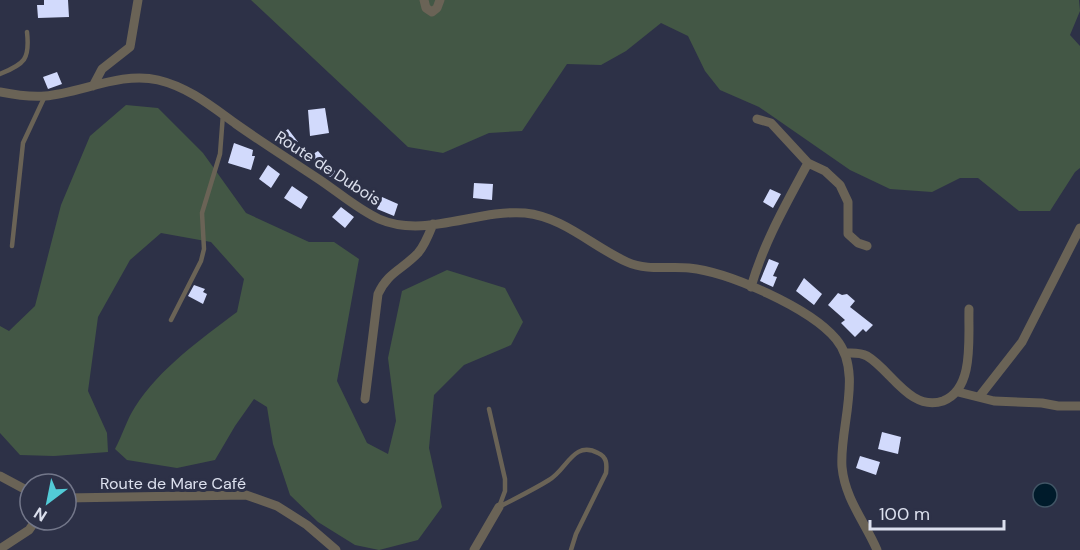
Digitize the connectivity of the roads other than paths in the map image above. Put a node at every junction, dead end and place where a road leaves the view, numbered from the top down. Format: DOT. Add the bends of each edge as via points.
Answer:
graph roads {
  1 [pos="138,0"];
  2 [pos="424,0"];
  3 [pos="440,0"];
  4 [pos="27,32"];
  5 [pos="0,74"];
  6 [pos="93,86"];
  7 [pos="0,92"];
  8 [pos="45,96"];
  9 [pos="223,114"];
  10 [pos="757,119"];
  11 [pos="808,163"];
  12 [pos="433,224"];
  13 [pos="1080,228"];
  14 [pos="12,246"];
  15 [pos="867,246"];
  16 [pos="751,287"];
  17 [pos="969,309"];
  18 [pos="171,320"];
  19 [pos="845,353"];
  20 [pos="958,392"];
  21 [pos="979,397"];
  22 [pos="365,399"];
  23 [pos="1080,406"];
  24 [pos="489,409"];
  25 [pos="0,476"];
  26 [pos="18,486"];
  27 [pos="78,498"];
  28 [pos="499,507"];
  29 [pos="26,532"];
  30 [pos="0,549"];
  31 [pos="336,550"];
  32 [pos="474,550"];
  33 [pos="571,550"];
  34 [pos="877,550"];
  1 -- 6 [label="street" via="130,47 102,69"];
  2 -- 3 [label="street" via="432,12"];
  4 -- 5 [label="lane" via="26,59"];
  6 -- 8 [label="street, Route de Dubois"];
  6 -- 9 [label="street, Route de Dubois" via="155,79 188,90"];
  7 -- 8 [label="street, Route de Dubois"];
  8 -- 14 [label="lane" via="23,143"];
  9 -- 12 [label="street, Route de Dubois" via="378,218 398,225"];
  9 -- 18 [label="lane" via="220,154 202,213 201,261"];
  10 -- 11 [label="street" via="771,123"];
  11 -- 15 [label="street" via="825,171 840,185 848,202 848,234"];
  11 -- 16 [label="street" via="769,236"];
  12 -- 16 [label="street, Route de Dubois" via="495,213 528,213 561,224 629,263 708,271"];
  12 -- 22 [label="street" via="420,250 387,279 378,294"];
  13 -- 21 [label="street" via="1022,342"];
  16 -- 19 [label="street, Route de Dubois" via="810,316 834,336"];
  17 -- 20 [label="street" via="966,375"];
  19 -- 20 [label="street" via="867,356 921,400 937,403"];
  19 -- 34 [label="street" via="849,389 842,465 857,514"];
  20 -- 21 [label="street"];
  21 -- 23 [label="street"];
  24 -- 28 [label="lane" via="505,479"];
  25 -- 26 [label="street"];
  27 -- 31 [label="street, Route de Mare Café" via="246,495 277,506"];
  28 -- 32 [label="street"];
  28 -- 33 [label="lane" via="552,478 573,454 591,449 602,455 607,463 606,472"];
  29 -- 30 [label="street"];
}
